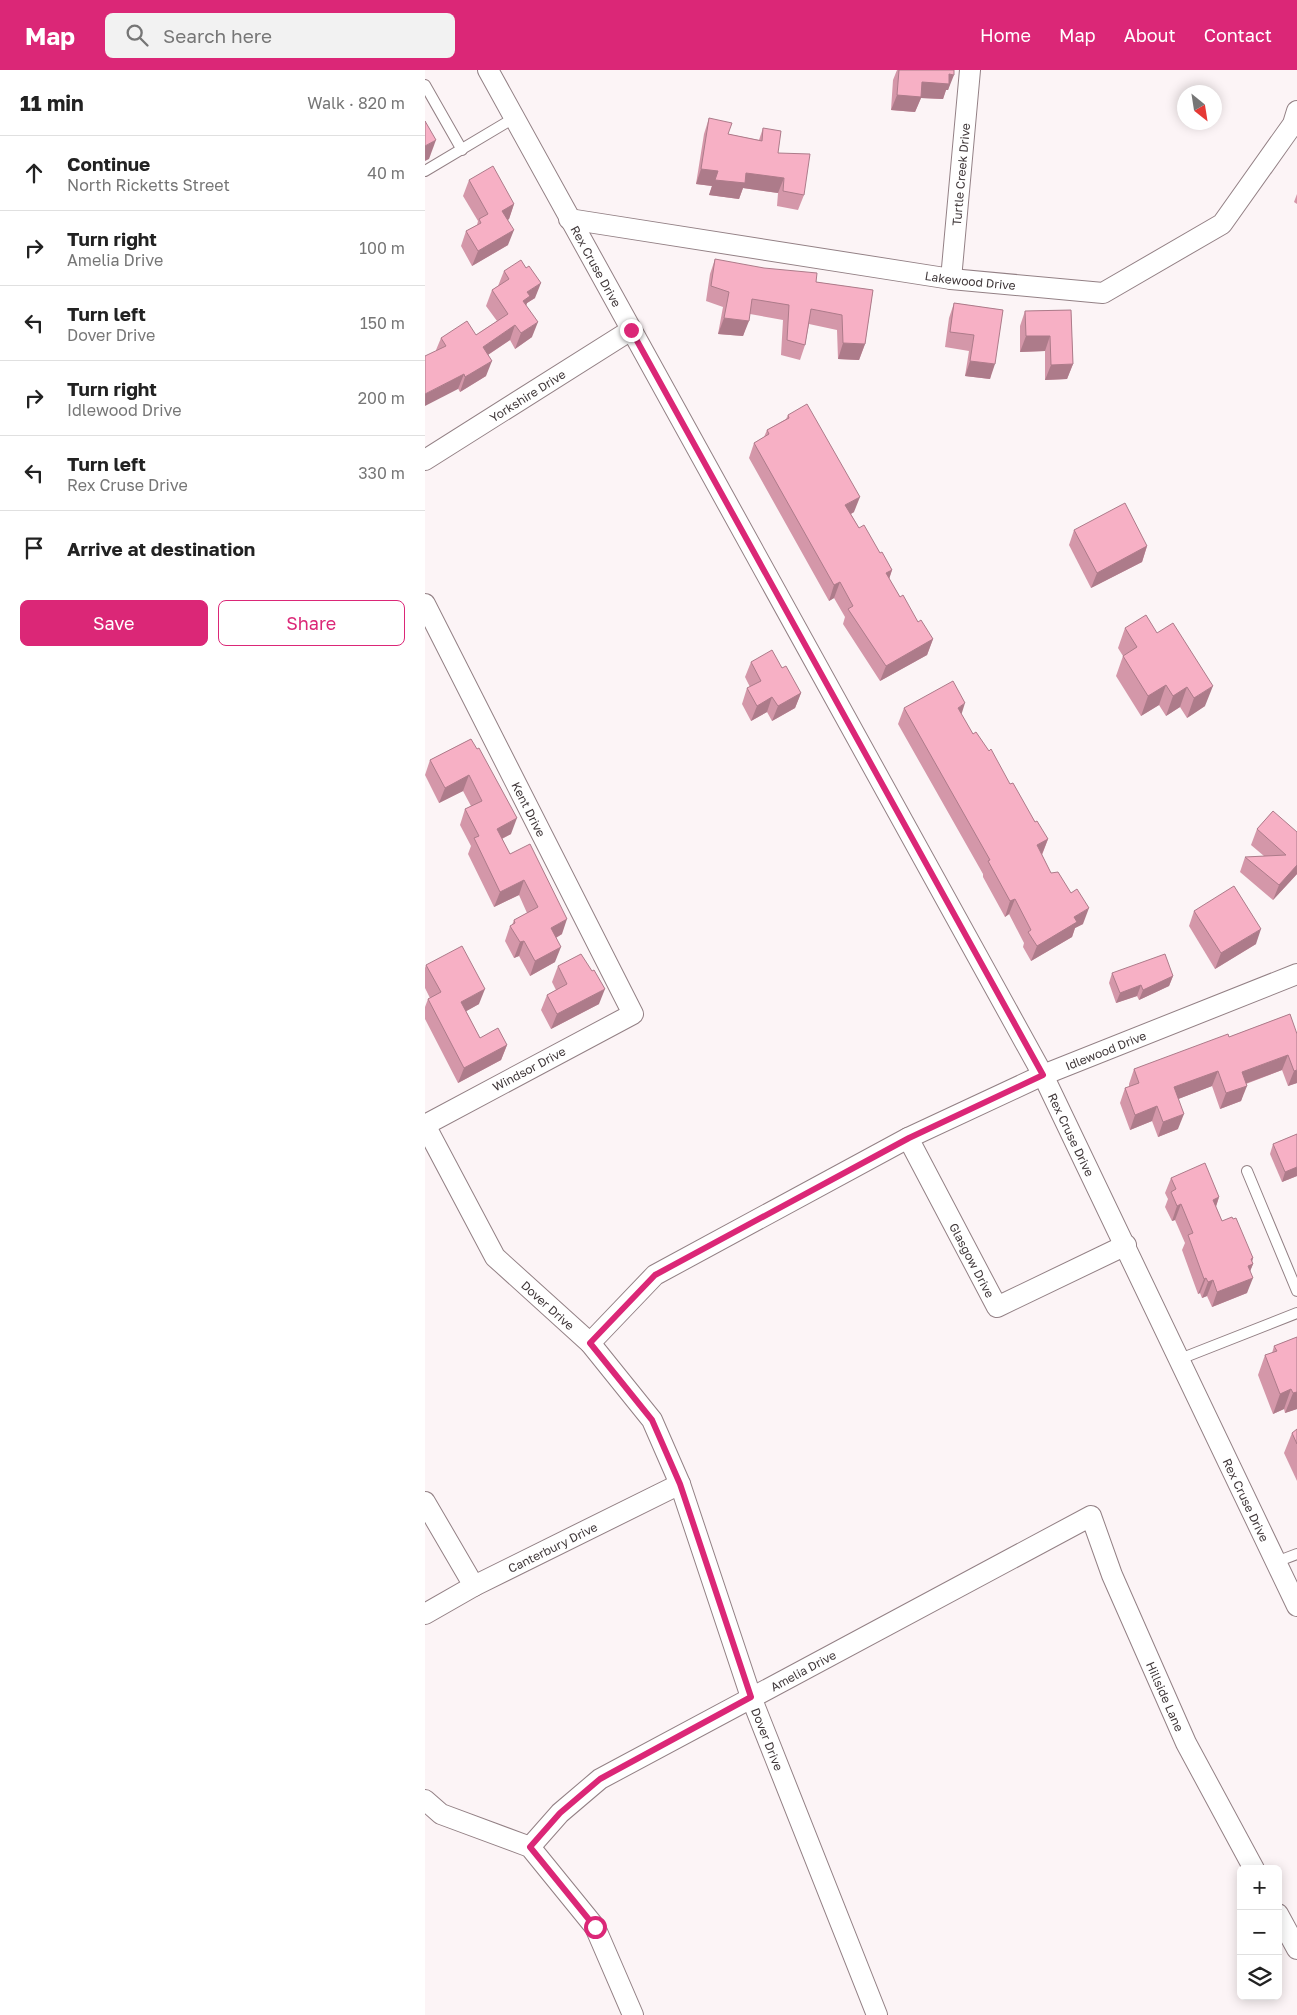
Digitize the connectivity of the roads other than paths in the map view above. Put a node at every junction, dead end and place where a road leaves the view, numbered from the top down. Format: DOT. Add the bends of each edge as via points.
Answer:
graph roads {
  1 [pos="488,70"];
  2 [pos="969,70"];
  3 [pos="425,86"];
  4 [pos="1297,111"];
  5 [pos="514,118"];
  6 [pos="462,150"];
  7 [pos="425,171"];
  8 [pos="569,219"];
  9 [pos="951,279"];
  10 [pos="631,330"];
  11 [pos="425,460"];
  12 [pos="425,604"];
  13 [pos="1297,974"];
  14 [pos="633,1014"];
  15 [pos="1043,1075"];
  16 [pos="425,1125"];
  17 [pos="909,1138"];
  18 [pos="1247,1171"];
  19 [pos="1126,1245"];
  20 [pos="1297,1291"];
  21 [pos="1297,1313"];
  22 [pos="590,1343"];
  23 [pos="1180,1359"];
  24 [pos="680,1484"];
  25 [pos="425,1502"];
  26 [pos="1091,1516"];
  27 [pos="1297,1554"];
  28 [pos="1276,1562"];
  29 [pos="474,1586"];
  30 [pos="1297,1606"];
  31 [pos="425,1614"];
  32 [pos="751,1697"];
  33 [pos="425,1800"];
  34 [pos="530,1847"];
  35 [pos="1252,1865"];
  36 [pos="1282,1921"];
  37 [pos="1297,1948"];
  38 [pos="633,2015"];
  39 [pos="877,2015"];
  1 -- 5 [label="street, Rex Cruse Drive"];
  2 -- 9 [label="street, Turtle Creek Drive"];
  3 -- 6 [label="lane"];
  4 -- 9 [label="street, Lakewood Drive" via="1293,124 1222,224 1103,292"];
  5 -- 6 [label="lane"];
  5 -- 8 [label="street, Rex Cruse Drive"];
  6 -- 7 [label="lane"];
  8 -- 9 [label="street, Lakewood Drive"];
  8 -- 10 [label="street, Rex Cruse Drive"];
  10 -- 11 [label="street, Yorkshire Drive"];
  10 -- 15 [label="street, Rex Cruse Drive"];
  12 -- 14 [label="street, Kent Drive"];
  13 -- 15 [label="street, Idlewood Drive"];
  14 -- 16 [label="street, Windsor Drive"];
  15 -- 17 [label="street, Idlewood Drive"];
  15 -- 19 [label="street, Rex Cruse Drive"];
  16 -- 22 [label="street, Dover Drive" via="495,1257"];
  17 -- 19 [label="street, Glasgow Drive" via="997,1307"];
  17 -- 22 [label="street, Idlewood Drive" via="655,1275"];
  18 -- 20 [label="lane"];
  19 -- 23 [label="street, Rex Cruse Drive"];
  21 -- 23 [label="lane"];
  22 -- 24 [label="street, Dover Drive" via="652,1420"];
  23 -- 28 [label="street, Rex Cruse Drive"];
  24 -- 29 [label="street, Canterbury Drive"];
  24 -- 32 [label="street, Dover Drive"];
  25 -- 29 [label="street"];
  26 -- 32 [label="street, Amelia Drive"];
  26 -- 35 [label="street, Hillside Lane" via="1112,1575 1186,1743"];
  27 -- 28 [label="lane"];
  28 -- 30 [label="street, Rex Cruse Drive"];
  29 -- 31 [label="street, Canterbury Drive"];
  32 -- 34 [label="street, Amelia Drive" via="600,1779 560,1813"];
  32 -- 39 [label="street, Dover Drive"];
  33 -- 34 [label="street" via="441,1814"];
  34 -- 38 [label="street" via="595,1927"];
  36 -- 37 [label="street"];
}
